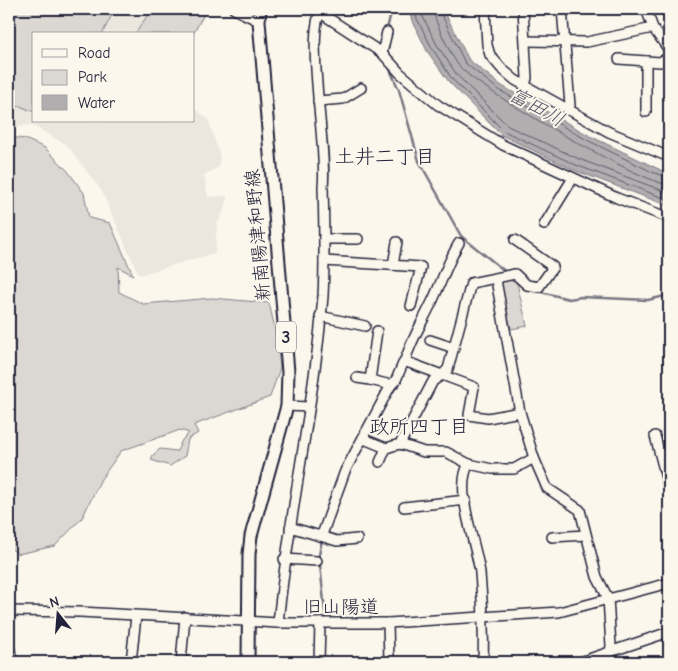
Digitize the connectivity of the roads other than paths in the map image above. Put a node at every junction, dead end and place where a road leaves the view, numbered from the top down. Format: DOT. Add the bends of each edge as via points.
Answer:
graph roads {
  1 [pos="234,9"];
  2 [pos="260,9"];
  3 [pos="485,9"];
  4 [pos="523,9"];
  5 [pos="562,9"];
  6 [pos="646,9"];
  7 [pos="320,11"];
  8 [pos="259,21"];
  9 [pos="653,28"];
  10 [pos="387,32"];
  11 [pos="526,41"];
  12 [pos="566,41"];
  13 [pos="669,50"];
  14 [pos="382,54"];
  15 [pos="669,57"];
  16 [pos="619,59"];
  17 [pos="646,61"];
  18 [pos="525,85"];
  19 [pos="361,88"];
  20 [pos="318,102"];
  21 [pos="568,110"];
  22 [pos="646,112"];
  23 [pos="669,156"];
  24 [pos="573,178"];
  25 [pos="669,218"];
  26 [pos="544,225"];
  27 [pos="324,239"];
  28 [pos="358,239"];
  29 [pos="515,240"];
  30 [pos="397,242"];
  31 [pos="460,243"];
  32 [pos="324,261"];
  33 [pos="393,265"];
  34 [pos="496,280"];
  35 [pos="411,306"];
  36 [pos="320,316"];
  37 [pos="362,323"];
  38 [pos="377,330"];
  39 [pos="430,340"];
  40 [pos="454,348"];
  41 [pos="405,361"];
  42 [pos="442,375"];
  43 [pos="357,378"];
  44 [pos="370,380"];
  45 [pos="392,385"];
  46 [pos="286,406"];
  47 [pos="309,407"];
  48 [pos="520,412"];
  49 [pos="655,436"];
  50 [pos="364,439"];
  51 [pos="400,444"];
  52 [pos="386,448"];
  53 [pos="534,458"];
  54 [pos="380,462"];
  55 [pos="469,464"];
  56 [pos="667,469"];
  57 [pos="669,489"];
  58 [pos="466,500"];
  59 [pos="404,507"];
  60 [pos="290,527"];
  61 [pos="586,535"];
  62 [pos="319,536"];
  63 [pos="552,537"];
  64 [pos="357,539"];
  65 [pos="284,559"];
  66 [pos="317,561"];
  67 [pos="669,583"];
  68 [pos="608,598"];
  69 [pos="9,611"];
  70 [pos="136,616"];
  71 [pos="484,616"];
  72 [pos="185,617"];
  73 [pos="249,620"];
  74 [pos="278,622"];
  75 [pos="320,622"];
  76 [pos="388,623"];
  77 [pos="663,634"];
  78 [pos="9,647"];
  79 [pos="609,658"];
  80 [pos="14,662"];
  81 [pos="131,662"];
  82 [pos="181,662"];
  83 [pos="248,662"];
  84 [pos="319,662"];
  85 [pos="389,662"];
  86 [pos="483,662"];
  87 [pos="580,662"];
  1 -- 8 [label="street"];
  2 -- 8 [label="main road, 新南陽津和野線 / 3"];
  3 -- 18 [label="street" via="490,55 501,68"];
  4 -- 11 [label="street"];
  5 -- 12 [label="street"];
  6 -- 9 [label="street"];
  7 -- 14 [label="street"];
  7 -- 20 [label="street" via="316,38"];
  8 -- 46 [label="main road, 新南陽津和野線 / 3" via="286,336"];
  9 -- 12 [label="street" via="587,42"];
  9 -- 13 [label="street"];
  10 -- 14 [label="street"];
  11 -- 12 [label="street"];
  11 -- 18 [label="street"];
  12 -- 21 [label="street"];
  14 -- 24 [label="street" via="438,105 503,145"];
  15 -- 17 [label="street" via="660,62"];
  16 -- 17 [label="street"];
  17 -- 22 [label="street"];
  18 -- 21 [label="street"];
  19 -- 20 [label="street" via="343,100"];
  20 -- 27 [label="street" via="325,174"];
  21 -- 23 [label="street" via="609,132"];
  24 -- 25 [label="street"];
  24 -- 26 [label="street"];
  27 -- 28 [label="street"];
  27 -- 32 [label="street"];
  29 -- 34 [label="street" via="553,267 539,287 527,285 515,274"];
  30 -- 33 [label="street"];
  31 -- 41 [label="street" via="410,343"];
  32 -- 33 [label="street"];
  32 -- 36 [label="street"];
  33 -- 35 [label="street" via="421,267"];
  34 -- 40 [label="street" via="471,283"];
  34 -- 48 [label="street"];
  36 -- 37 [label="street"];
  36 -- 47 [label="street"];
  38 -- 44 [label="street"];
  39 -- 40 [label="street"];
  40 -- 42 [label="street" via="448,369"];
  41 -- 42 [label="street"];
  41 -- 45 [label="street"];
  42 -- 48 [label="street" via="474,387 469,415 488,418"];
  42 -- 51 [label="street" via="433,381"];
  43 -- 44 [label="street"];
  44 -- 45 [label="street"];
  45 -- 50 [label="street"];
  46 -- 47 [label="street"];
  46 -- 73 [label="main road, 新南陽津和野線 / 3" via="251,536"];
  47 -- 60 [label="street"];
  48 -- 53 [label="street"];
  49 -- 56 [label="street"];
  50 -- 52 [label="street"];
  50 -- 62 [label="street" via="345,471"];
  51 -- 52 [label="street"];
  51 -- 55 [label="street" via="424,452 446,452"];
  52 -- 54 [label="street"];
  53 -- 55 [label="street" via="514,469"];
  53 -- 61 [label="street" via="547,488 580,510"];
  55 -- 58 [label="street" via="465,471"];
  56 -- 57 [label="street"];
  58 -- 59 [label="street"];
  58 -- 71 [label="street" via="480,570"];
  60 -- 62 [label="street"];
  60 -- 65 [label="street"];
  61 -- 63 [label="street"];
  61 -- 68 [label="street" via="597,577"];
  62 -- 64 [label="street" via="337,541"];
  65 -- 66 [label="street"];
  65 -- 74 [label="street"];
  67 -- 68 [label="street, 旧山陽道"];
  68 -- 71 [label="street, 旧山陽道" via="559,612"];
  68 -- 79 [label="street"];
  69 -- 70 [label="street, 旧山陽道"];
  70 -- 72 [label="street, 旧山陽道"];
  70 -- 81 [label="street"];
  71 -- 76 [label="street, 旧山陽道"];
  71 -- 86 [label="street"];
  72 -- 73 [label="street, 旧山陽道"];
  72 -- 82 [label="street"];
  73 -- 74 [label="street, 旧山陽道"];
  73 -- 83 [label="main road, 新南陽津和野線 / 3"];
  74 -- 75 [label="street, 旧山陽道"];
  75 -- 76 [label="street, 旧山陽道"];
  75 -- 84 [label="street"];
  76 -- 85 [label="street"];
  77 -- 79 [label="street"];
  78 -- 80 [label="street"];
  79 -- 87 [label="street"];
}
